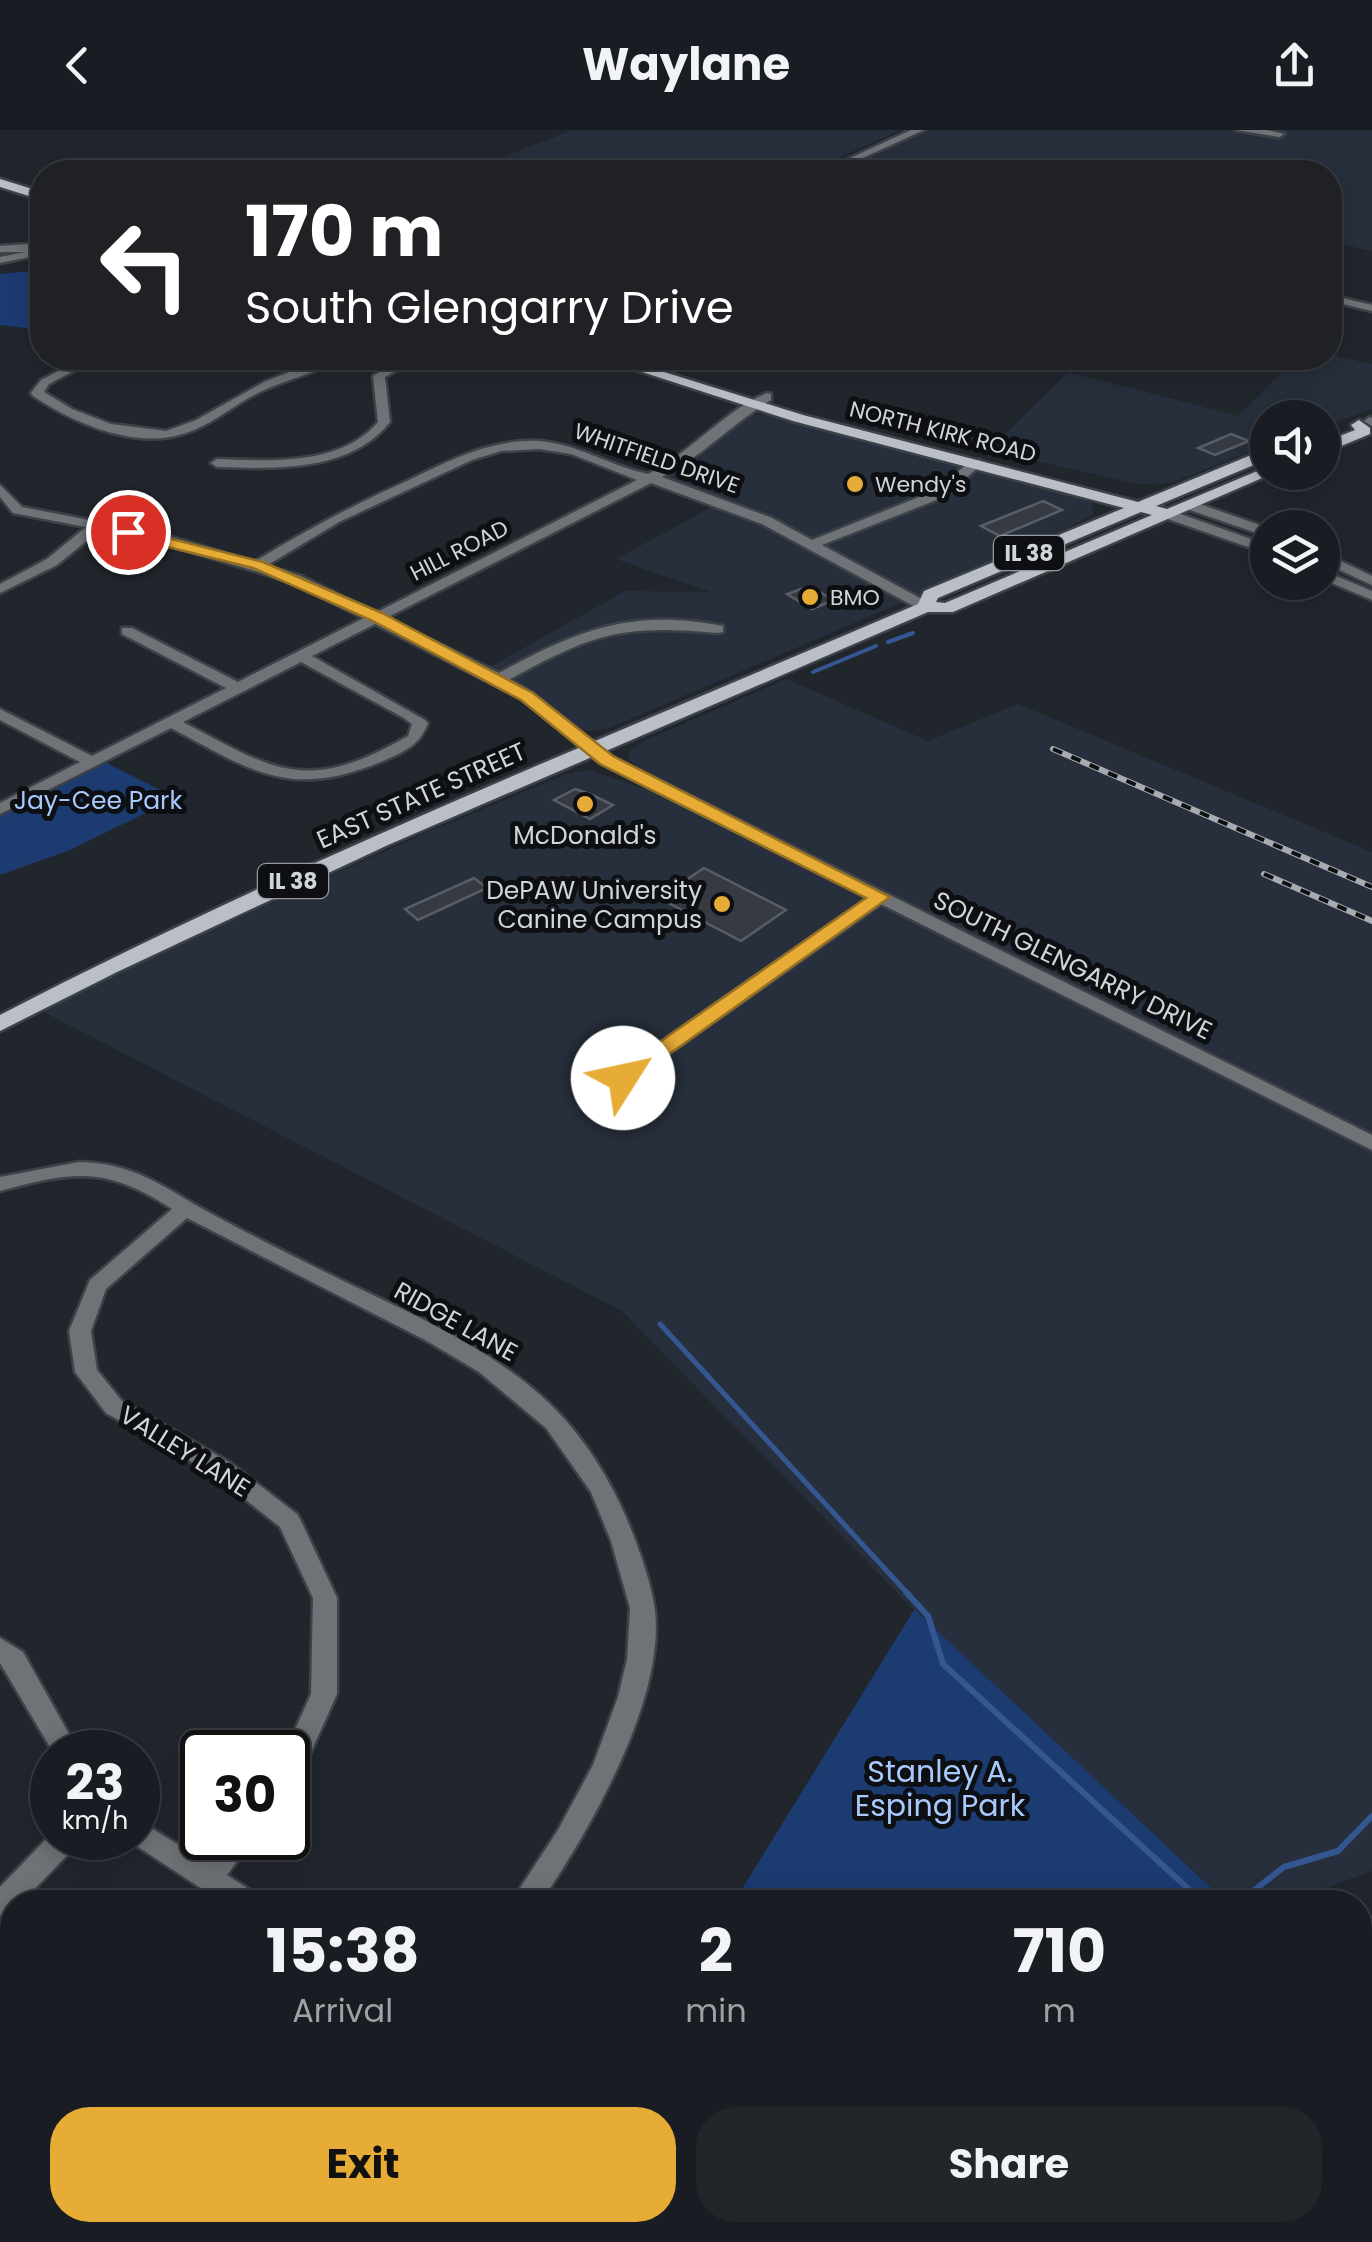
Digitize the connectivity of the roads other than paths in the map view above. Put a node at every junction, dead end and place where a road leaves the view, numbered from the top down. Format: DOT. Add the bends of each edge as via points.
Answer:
graph roads {
  1 [pos="919,130"];
  2 [pos="1241,130"];
  3 [pos="1279,134"];
  4 [pos="851,160"];
  5 [pos="0,176"];
  6 [pos="0,184"];
  7 [pos="30,185"];
  8 [pos="30,193"];
  9 [pos="0,248"];
  10 [pos="30,252"];
  11 [pos="30,254"];
  12 [pos="0,260"];
  13 [pos="1342,301"];
  14 [pos="1372,308"];
  15 [pos="68,370"];
  16 [pos="305,370"];
  17 [pos="390,370"];
  18 [pos="649,370"];
  19 [pos="671,370"];
  20 [pos="760,401"];
  21 [pos="1368,422"];
  22 [pos="1340,425"];
  23 [pos="1340,441"];
  24 [pos="1250,462"];
  25 [pos="976,463"];
  26 [pos="217,464"];
  27 [pos="650,478"];
  28 [pos="1250,479"];
  29 [pos="2,494"];
  30 [pos="1188,505"];
  31 [pos="1139,506"];
  32 [pos="1164,506"];
  33 [pos="95,527"];
  34 [pos="1250,527"];
  35 [pos="1250,542"];
  36 [pos="814,544"];
  37 [pos="258,565"];
  38 [pos="1340,565"];
  39 [pos="1372,581"];
  40 [pos="1340,582"];
  41 [pos="0,589"];
  42 [pos="1372,596"];
  43 [pos="926,608"];
  44 [pos="377,616"];
  45 [pos="718,628"];
  46 [pos="128,631"];
  47 [pos="301,656"];
  48 [pos="499,680"];
  49 [pos="238,688"];
  50 [pos="0,714"];
  51 [pos="172,722"];
  52 [pos="592,750"];
  53 [pos="92,762"];
  54 [pos="0,809"];
  55 [pos="880,897"];
  56 [pos="0,1024"];
  57 [pos="623,1078"];
  58 [pos="1372,1143"];
  59 [pos="0,1184"];
  60 [pos="186,1208"];
  61 [pos="0,1649"];
  62 [pos="54,1730"];
  63 [pos="308,1730"];
  64 [pos="160,1846"];
  65 [pos="45,1860"];
  66 [pos="224,1860"];
  67 [pos="210,1877"];
  68 [pos="16,1890"];
  69 [pos="228,1890"];
  70 [pos="534,1890"];
  1 -- 4 [label="street"];
  2 -- 3 [label="street"];
  5 -- 7 [label="main road"];
  6 -- 8 [label="main road"];
  9 -- 10 [label="street"];
  11 -- 12 [label="street"];
  13 -- 14 [label="street"];
  15 -- 16 [label="street" via="37,393 76,414 160,436 210,419 250,392"];
  17 -- 26 [label="street" via="379,376 384,422 368,439 324,457"];
  18 -- 20 [label="main road, NORTH KIRK ROAD"];
  19 -- 20 [label="main road, NORTH KIRK ROAD"];
  20 -- 25 [label="main road, NORTH KIRK ROAD"];
  20 -- 27 [label="street, HILL ROAD"];
  20 -- 32 [label="main road, NORTH KIRK ROAD"];
  21 -- 22 [label="main road"];
  21 -- 23 [label="main road" via="1365,431"];
  24 -- 32 [label="main road, EAST STATE STREET / IL 38"];
  25 -- 31 [label="main road, NORTH KIRK ROAD"];
  25 -- 36 [label="street" via="939,494"];
  27 -- 36 [label="street, WHITFIELD DRIVE"];
  27 -- 37 [label="street, WHITFIELD DRIVE" via="574,451 500,447 334,518"];
  27 -- 44 [label="street, HILL ROAD"];
  28 -- 30 [label="main road, EAST STATE STREET / IL 38"];
  29 -- 33 [label="street, SOUTH GLENGARRY DRIVE" via="18,510"];
  30 -- 32 [label="main road, EAST STATE STREET / IL 38"];
  30 -- 34 [label="street"];
  31 -- 32 [label="main road, NORTH KIRK ROAD"];
  31 -- 43 [label="main road, EAST STATE STREET / IL 38" via="930,595"];
  32 -- 35 [label="street, NORTH KIRK ROAD"];
  32 -- 43 [label="main road, EAST STATE STREET / IL 38" via="947,608"];
  33 -- 37 [label="street, SOUTH GLENGARRY DRIVE"];
  33 -- 41 [label="street" via="52,562"];
  36 -- 43 [label="street, WHITFIELD DRIVE"];
  37 -- 44 [label="street, SOUTH GLENGARRY DRIVE"];
  38 -- 39 [label="street"];
  40 -- 42 [label="street"];
  43 -- 52 [label="main road, EAST STATE STREET / IL 38"];
  44 -- 47 [label="street, HILL ROAD"];
  44 -- 48 [label="street, SOUTH GLENGARRY DRIVE"];
  45 -- 48 [label="street" via="637,622 604,627"];
  46 -- 49 [label="street"];
  47 -- 49 [label="street, HILL ROAD"];
  47 -- 51 [label="street" via="409,715 420,731 404,745 350,767 303,775 260,767"];
  48 -- 52 [label="street, SOUTH GLENGARRY DRIVE"];
  49 -- 51 [label="street, HILL ROAD"];
  50 -- 53 [label="street"];
  51 -- 53 [label="street, HILL ROAD"];
  52 -- 55 [label="street, SOUTH GLENGARRY DRIVE"];
  52 -- 56 [label="main road, EAST STATE STREET / IL 38" via="322,868"];
  53 -- 54 [label="street, HILL ROAD"];
  55 -- 57 [label="street"];
  55 -- 58 [label="street, SOUTH GLENGARRY DRIVE"];
  59 -- 60 [label="street, RIDGE LANE" via="50,1170 116,1172"];
  60 -- 63 [label="street, VALLEY LANE" via="97,1284 80,1331 86,1372 114,1407 221,1468 289,1520 325,1598 324,1694"];
  60 -- 70 [label="street, RIDGE LANE" via="512,1383 577,1446 602,1486 621,1529 644,1618 632,1688 607,1765"];
  61 -- 62 [label="street" via="14,1660"];
  64 -- 67 [label="street"];
  65 -- 68 [label="street"];
  66 -- 67 [label="street"];
  67 -- 69 [label="street"];
}
